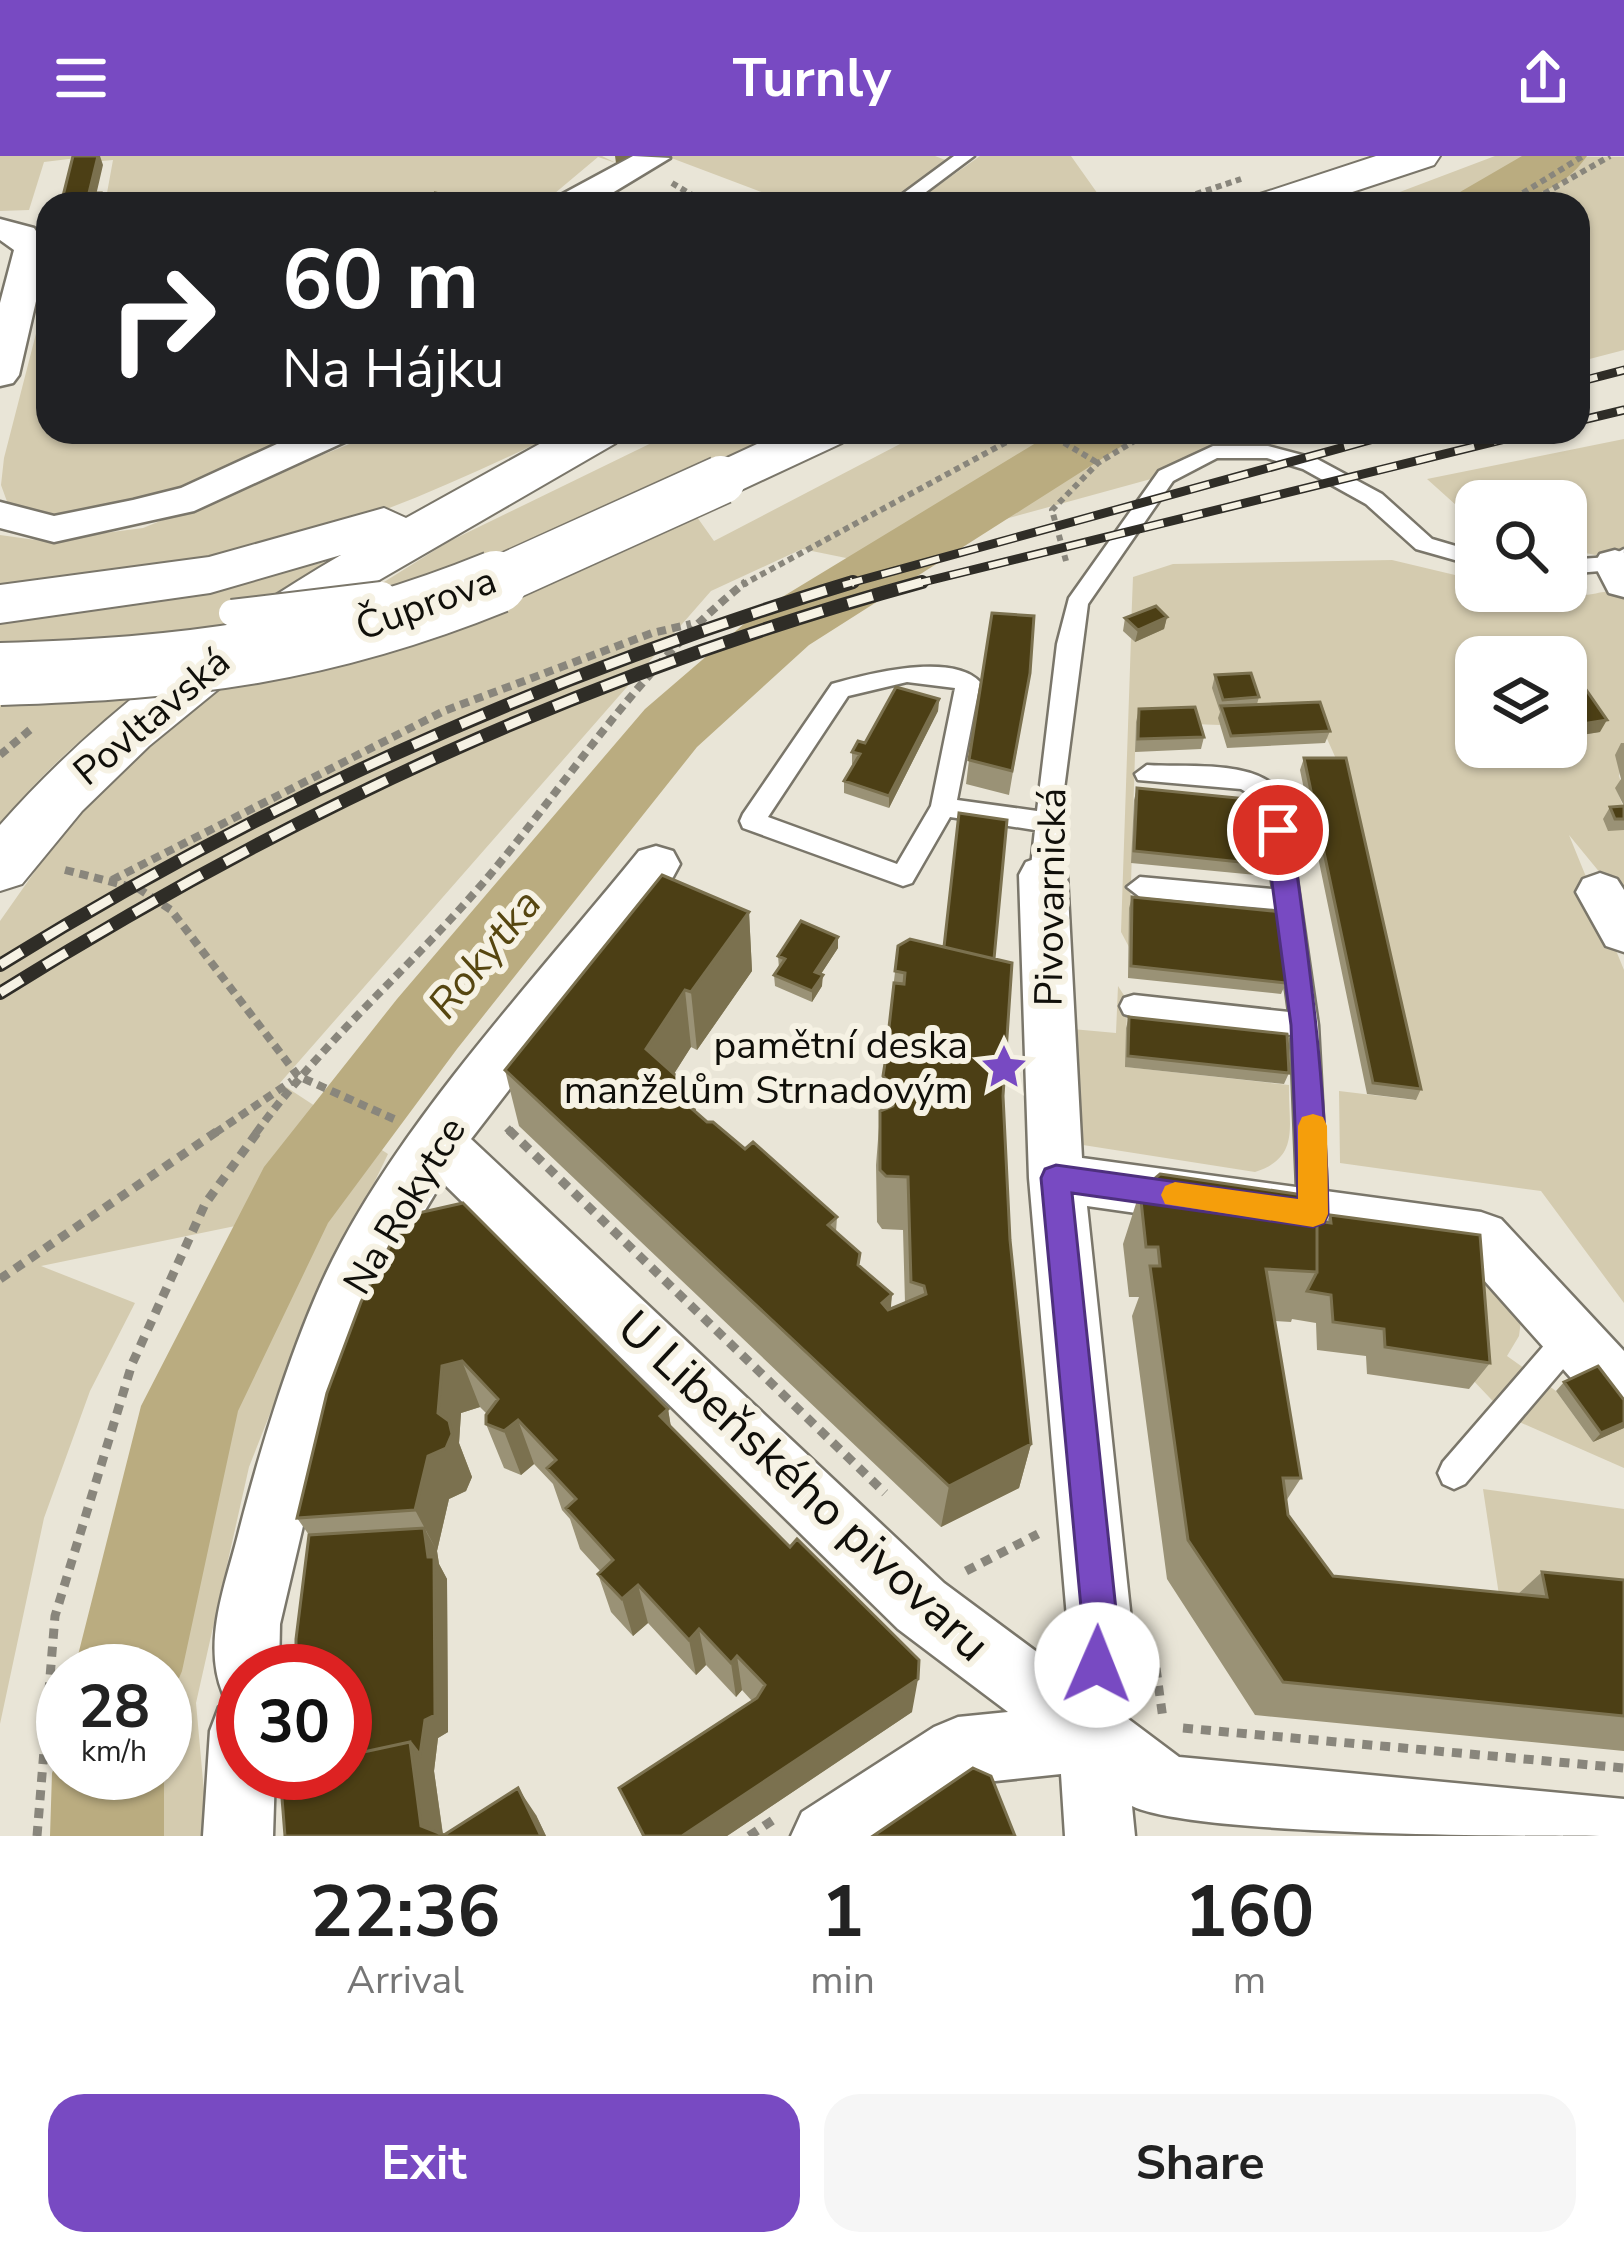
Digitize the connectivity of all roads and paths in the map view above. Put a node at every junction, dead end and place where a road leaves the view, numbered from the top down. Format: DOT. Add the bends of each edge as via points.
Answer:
graph roads {
  1 [pos="965,156"];
  2 [pos="1362,156"];
  3 [pos="1419,156"];
  4 [pos="1435,156"];
  5 [pos="1583,156"];
  6 [pos="1610,156"];
  7 [pos="655,158"];
  8 [pos="591,192"];
  9 [pos="915,192"];
  10 [pos="1262,192"];
  11 [pos="1309,192"];
  12 [pos="1346,192"];
  13 [pos="1524,192"];
  14 [pos="1547,192"];
  15 [pos="0,229"];
  16 [pos="0,375"];
  17 [pos="309,444"];
  18 [pos="569,444"];
  19 [pos="576,444"];
  20 [pos="624,444"];
  21 [pos="798,444"];
  22 [pos="1002,444"];
  23 [pos="1066,444"];
  24 [pos="1130,444"];
  25 [pos="1098,464"];
  26 [pos="0,515"];
  27 [pos="1455,553"];
  28 [pos="1587,566"];
  29 [pos="1621,567"];
  30 [pos="497,579"];
  31 [pos="324,589"];
  32 [pos="1077,603"];
  33 [pos="0,604"];
  34 [pos="232,613"];
  35 [pos="692,623"];
  36 [pos="0,674"];
  37 [pos="1147,774"];
  38 [pos="943,807"];
  39 [pos="1045,848"];
  40 [pos="656,864"];
  41 [pos="0,867"];
  42 [pos="59,868"];
  43 [pos="112,880"];
  44 [pos="1140,887"];
  45 [pos="1288,900"];
  46 [pos="1134,1006"];
  47 [pos="1304,1025"];
  48 [pos="298,1076"];
  49 [pos="506,1127"];
  50 [pos="418,1132"];
  51 [pos="1056,1178"];
  52 [pos="1313,1214"];
  53 [pos="0,1280"];
  54 [pos="1571,1337"];
  55 [pos="1624,1394"];
  56 [pos="1454,1473"];
  57 [pos="889,1500"];
  58 [pos="1048,1529"];
  59 [pos="962,1572"];
  60 [pos="247,1644"];
  61 [pos="1155,1660"];
  62 [pos="1092,1737"];
  63 [pos="1624,1768"];
  64 [pos="240,1800"];
  65 [pos="807,1823"];
  66 [pos="1624,1834"];
  67 [pos="38,1836"];
  68 [pos="238,1836"];
  69 [pos="749,1836"];
  70 [pos="1100,1836"];
  1 -- 9 [label="lane"];
  2 -- 10 [label="main road"];
  3 -- 11 [label="main road"];
  4 -- 12 [label="main road"];
  5 -- 13 [label="path"];
  6 -- 14 [label="path"];
  7 -- 8 [label="street"];
  15 -- 16 [label="street" via="22,235 31,250"];
  17 -- 26 [label="street" via="194,497 133,513 53,529"];
  18 -- 33 [label="main road, Čuprova" via="370,531 210,575"];
  19 -- 31 [label="main road, Čuprova"];
  20 -- 31 [label="main road, Čuprova"];
  21 -- 30 [label="main road, Čuprova, bridge"];
  22 -- 35 [label="path" via="748,580"];
  23 -- 25 [label="path"];
  24 -- 25 [label="path"];
  25 -- 32 [label="path" via="1052,509"];
  27 -- 32 [label="lane, Pivovarnická" via="1424,544 1374,499 1310,464 1268,452 1213,452 1166,476"];
  28 -- 29 [label="lane"];
  30 -- 34 [label="lane, bridge"];
  30 -- 36 [label="main road, Čuprova, bridge" via="311,644 115,670"];
  31 -- 41 [label="main road, Povltavská" via="190,677 131,727 63,790"];
  32 -- 39 [label="lane, Pivovarnická"];
  35 -- 43 [label="path" via="444,711"];
  35 -- 48 [label="path" via="481,885"];
  37 -- 45 [label="lane" via="1246,780 1273,796"];
  38 -- 38 [label="lane" via="968,682 907,674 840,690 752,821 903,876"];
  38 -- 39 [label="lane"];
  39 -- 51 [label="street, Pivovarnická"];
  40 -- 50 [label="street, Na Rokytce"];
  42 -- 43 [label="path"];
  43 -- 48 [label="path" via="171,910"];
  44 -- 45 [label="lane"];
  45 -- 47 [label="lane"];
  46 -- 47 [label="lane"];
  47 -- 52 [label="lane"];
  48 -- 50 [label="path"];
  48 -- 53 [label="path"];
  48 -- 67 [label="path" via="205,1204 132,1364 55,1616"];
  49 -- 57 [label="path"];
  50 -- 60 [label="street, Na Rokytce" via="355,1274 287,1462"];
  50 -- 62 [label="street, U Libeňského pivovaru" via="921,1606"];
  51 -- 52 [label="street"];
  51 -- 62 [label="street, Pivovarnická" via="1100,1629"];
  52 -- 54 [label="street" via="1481,1237"];
  54 -- 55 [label="street"];
  54 -- 56 [label="lane"];
  58 -- 59 [label="path"];
  61 -- 63 [label="path" via="1164,1727"];
  62 -- 65 [label="street" via="958,1750"];
  62 -- 66 [label="street, U Libeňského pivovaru" via="1167,1790"];
  62 -- 70 [label="street, Pivovarnická"];
  64 -- 68 [label="street"];
  65 -- 69 [label="path"];
}
